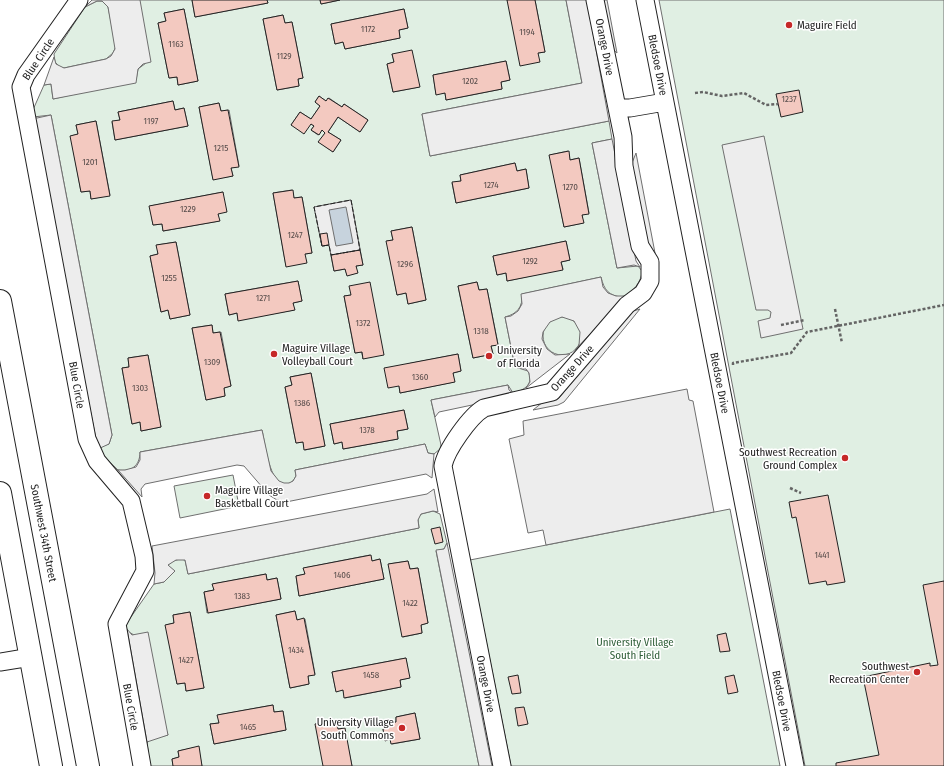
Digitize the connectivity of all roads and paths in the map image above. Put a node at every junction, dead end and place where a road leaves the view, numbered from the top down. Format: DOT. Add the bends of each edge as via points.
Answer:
graph roads {
  1 [pos="79,0"];
  2 [pos="595,0"];
  3 [pos="645,0"];
  4 [pos="695,94"];
  5 [pos="665,102"];
  6 [pos="778,104"];
  7 [pos="617,108"];
  8 [pos="0,301"];
  9 [pos="944,305"];
  10 [pos="834,309"];
  11 [pos="805,320"];
  12 [pos="781,325"];
  13 [pos="838,326"];
  14 [pos="842,344"];
  15 [pos="734,370"];
  16 [pos="790,488"];
  17 [pos="801,492"];
  18 [pos="0,493"];
  19 [pos="31,657"];
  20 [pos="0,662"];
  21 [pos="52,766"];
  22 [pos="88,766"];
  23 [pos="142,766"];
  24 [pos="502,766"];
  25 [pos="795,766"];
  1 -- 23 [label="street, Blue Circle" via="26,75 21,87 87,439 97,461 131,501 144,556 145,571 117,624"];
  2 -- 7 [label="street, Orange Drive"];
  3 -- 5 [label="street, Bledsoe Drive"];
  4 -- 6 [label="path" via="703,92 722,96 744,93 766,105"];
  5 -- 7 [label="street"];
  5 -- 25 [label="street, Bledsoe Drive"];
  7 -- 24 [label="street, Orange Drive" via="625,148 624,166 640,246 650,262 652,274 649,285 641,295 627,305 552,392 478,411 448,454 443,466"];
  8 -- 22 [label="main road, Southwest 34th Street"];
  9 -- 13 [label="path"];
  10 -- 13 [label="path"];
  11 -- 12 [label="path"];
  13 -- 14 [label="path"];
  13 -- 15 [label="path" via="807,332 791,353 733,363"];
  16 -- 17 [label="path"];
  18 -- 19 [label="main road"];
  19 -- 20 [label="street"];
  19 -- 21 [label="main road"];
}
